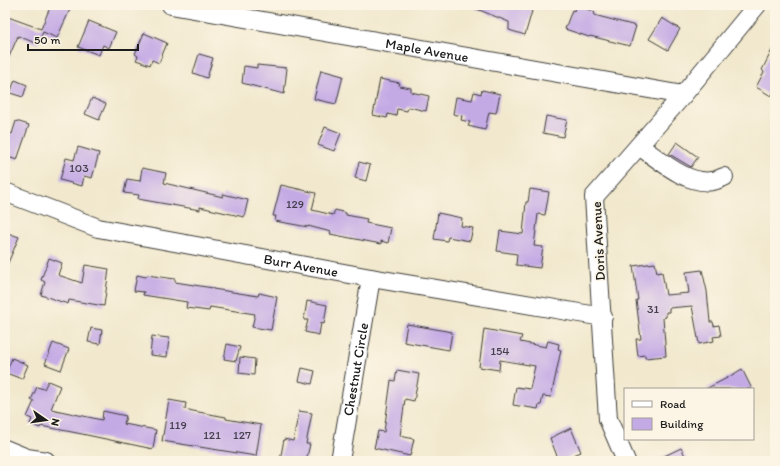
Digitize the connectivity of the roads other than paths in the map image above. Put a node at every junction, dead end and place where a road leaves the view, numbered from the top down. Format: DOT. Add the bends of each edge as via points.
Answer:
graph roads {
  1 [pos="171,5"];
  2 [pos="757,5"];
  3 [pos="683,95"];
  4 [pos="639,146"];
  5 [pos="724,177"];
  6 [pos="5,192"];
  7 [pos="371,278"];
  8 [pos="603,317"];
  9 [pos="5,449"];
  10 [pos="46,461"];
  11 [pos="340,461"];
  12 [pos="626,461"];
  1 -- 3 [label="street, Maple Avenue"];
  2 -- 3 [label="street, Doris Avenue"];
  3 -- 4 [label="street, Doris Avenue"];
  4 -- 5 [label="street" via="679,173 696,180 712,181"];
  4 -- 8 [label="street, Doris Avenue" via="594,197"];
  6 -- 7 [label="street, Burr Avenue" via="98,228"];
  7 -- 8 [label="street, Burr Avenue"];
  7 -- 11 [label="street, Chestnut Circle"];
  8 -- 12 [label="street, Doris Avenue" via="608,419"];
  9 -- 10 [label="street" via="27,458"];
}
